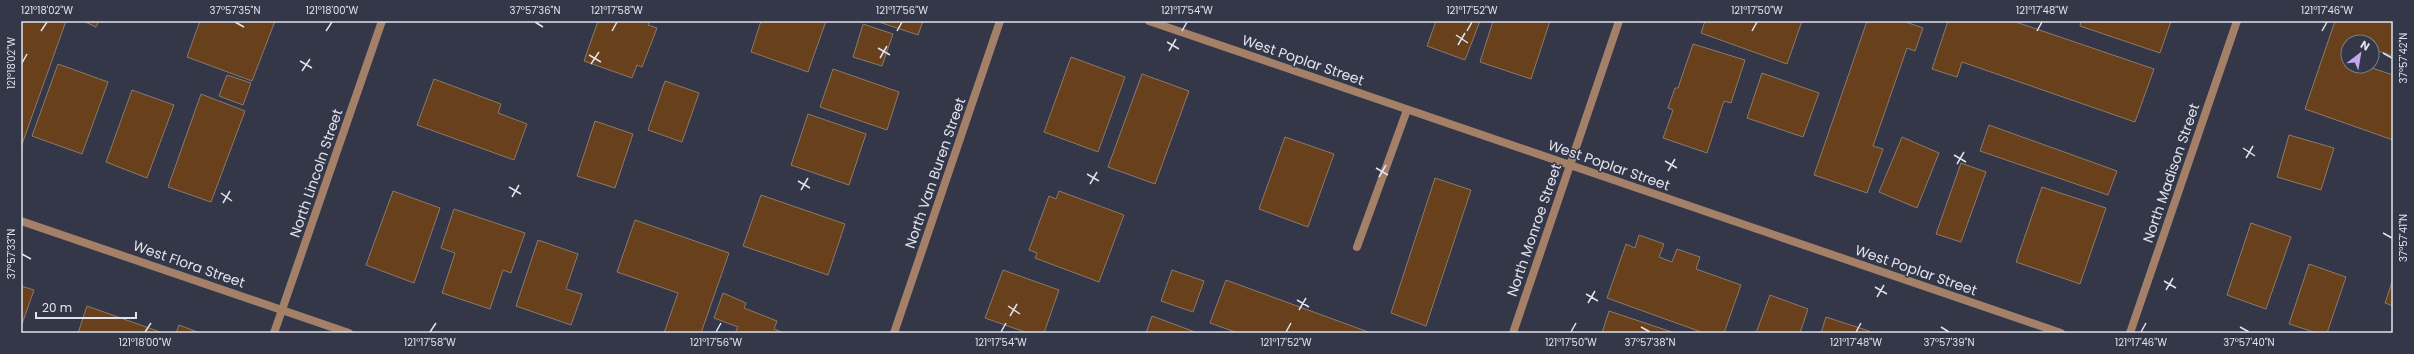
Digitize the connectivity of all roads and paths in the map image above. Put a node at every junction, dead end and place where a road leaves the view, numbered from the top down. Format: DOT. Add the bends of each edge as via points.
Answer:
graph roads {
  1 [pos="382,21"];
  2 [pos="1000,21"];
  3 [pos="1149,21"];
  4 [pos="1619,21"];
  5 [pos="2237,21"];
  6 [pos="1407,110"];
  7 [pos="1570,165"];
  8 [pos="21,220"];
  9 [pos="1357,247"];
  10 [pos="282,310"];
  11 [pos="274,333"];
  12 [pos="349,333"];
  13 [pos="894,333"];
  14 [pos="1513,333"];
  15 [pos="2061,333"];
  16 [pos="2130,333"];
  1 -- 10 [label="street, North Lincoln Street"];
  2 -- 13 [label="street, North Van Buren Street"];
  3 -- 6 [label="street, West Poplar Street"];
  4 -- 7 [label="street, North Monroe Street"];
  5 -- 16 [label="street, North Madison Street"];
  6 -- 7 [label="street, West Poplar Street"];
  6 -- 9 [label="street"];
  7 -- 14 [label="street, North Monroe Street"];
  7 -- 15 [label="street, West Poplar Street"];
  8 -- 10 [label="street, West Flora Street"];
  10 -- 11 [label="street, North Lincoln Street"];
  10 -- 12 [label="street, West Flora Street"];
}
